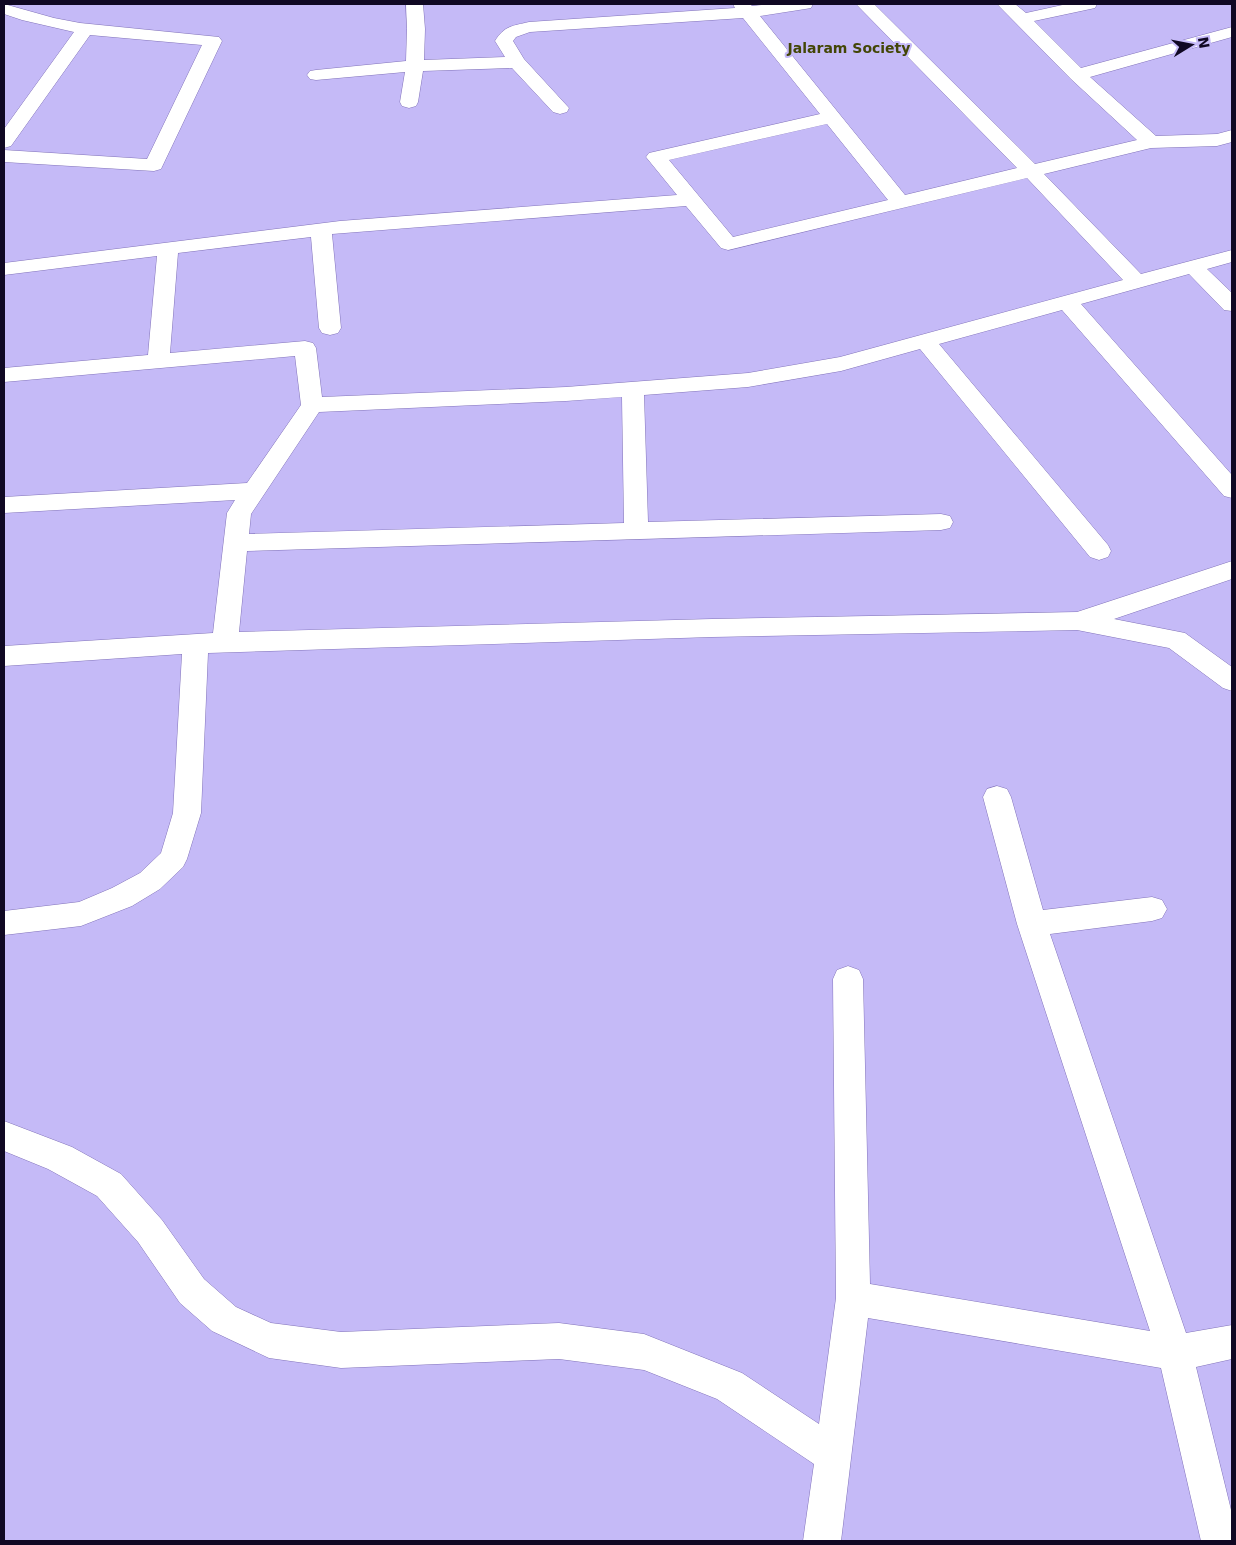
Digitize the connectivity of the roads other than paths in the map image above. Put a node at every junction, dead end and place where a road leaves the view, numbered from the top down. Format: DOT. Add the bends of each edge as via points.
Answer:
graph roads {
  1 [pos="414,4"];
  2 [pos="805,4"];
  3 [pos="864,4"];
  4 [pos="1005,4"];
  5 [pos="1089,4"];
  6 [pos="4,8"];
  7 [pos="745,8"];
  8 [pos="1022,19"];
  9 [pos="86,28"];
  10 [pos="1232,32"];
  11 [pos="517,62"];
  12 [pos="416,66"];
  13 [pos="316,74"];
  14 [pos="1077,76"];
  15 [pos="409,102"];
  16 [pos="560,108"];
  17 [pos="832,117"];
  18 [pos="1232,136"];
  19 [pos="4,142"];
  20 [pos="1151,142"];
  21 [pos="4,156"];
  22 [pos="1030,170"];
  23 [pos="690,200"];
  24 [pos="900,202"];
  25 [pos="322,229"];
  26 [pos="168,248"];
  27 [pos="1232,256"];
  28 [pos="1193,267"];
  29 [pos="4,269"];
  30 [pos="1137,282"];
  31 [pos="1067,302"];
  32 [pos="1232,305"];
  33 [pos="330,328"];
  34 [pos="926,341"];
  35 [pos="158,361"];
  36 [pos="4,375"];
  37 [pos="633,389"];
  38 [pos="312,405"];
  39 [pos="1232,490"];
  40 [pos="253,491"];
  41 [pos="4,505"];
  42 [pos="940,522"];
  43 [pos="636,531"];
  44 [pos="236,543"];
  45 [pos="1099,551"];
  46 [pos="1232,570"];
  47 [pos="1077,621"];
  48 [pos="225,642"];
  49 [pos="194,644"];
  50 [pos="4,656"];
  51 [pos="1232,681"];
  52 [pos="997,797"];
  53 [pos="1152,909"];
  54 [pos="4,923"];
  55 [pos="1032,924"];
  56 [pos="848,979"];
  57 [pos="4,1136"];
  58 [pos="853,1298"];
  59 [pos="1232,1342"];
  60 [pos="1175,1353"];
  61 [pos="833,1455"];
  62 [pos="822,1541"];
  63 [pos="1220,1541"];
  1 -- 12 [label="street"];
  2 -- 7 [label="street"];
  3 -- 22 [label="street"];
  4 -- 8 [label="street"];
  5 -- 8 [label="street"];
  6 -- 9 [label="street" via="25,17"];
  7 -- 11 [label="street" via="577,17 529,27 509,33 504,41"];
  7 -- 17 [label="street"];
  8 -- 14 [label="street"];
  9 -- 19 [label="street"];
  9 -- 21 [label="street" via="213,41 154,165"];
  10 -- 14 [label="street"];
  11 -- 12 [label="street"];
  11 -- 16 [label="street"];
  12 -- 13 [label="street"];
  12 -- 15 [label="street"];
  14 -- 20 [label="street"];
  17 -- 23 [label="street" via="656,156"];
  17 -- 24 [label="street"];
  18 -- 20 [label="street" via="1218,140"];
  20 -- 22 [label="street"];
  22 -- 24 [label="street"];
  22 -- 30 [label="street"];
  23 -- 24 [label="street" via="728,244"];
  23 -- 25 [label="street"];
  25 -- 26 [label="street"];
  25 -- 33 [label="street"];
  26 -- 29 [label="street"];
  26 -- 35 [label="street"];
  27 -- 28 [label="street"];
  28 -- 30 [label="street"];
  28 -- 32 [label="street"];
  30 -- 31 [label="street"];
  31 -- 34 [label="street"];
  31 -- 39 [label="street"];
  34 -- 37 [label="street" via="841,364 757,379"];
  34 -- 45 [label="street"];
  35 -- 36 [label="street"];
  35 -- 38 [label="street" via="305,348"];
  37 -- 38 [label="street"];
  37 -- 43 [label="street"];
  38 -- 40 [label="street"];
  40 -- 41 [label="street"];
  40 -- 44 [label="street" via="239,513"];
  42 -- 43 [label="street"];
  43 -- 44 [label="street"];
  44 -- 48 [label="street"];
  46 -- 47 [label="street"];
  47 -- 48 [label="street"];
  47 -- 51 [label="street" via="1176,640"];
  48 -- 49 [label="street"];
  49 -- 50 [label="street"];
  49 -- 54 [label="street" via="187,813 173,859 150,881 81,914"];
  52 -- 55 [label="street"];
  53 -- 55 [label="street"];
  55 -- 60 [label="street"];
  56 -- 58 [label="street"];
  57 -- 61 [label="street" via="60,1158 109,1184 150,1231 192,1291 224,1319 269,1340 341,1350 559,1341 644,1352 729,1386"];
  58 -- 60 [label="street"];
  58 -- 61 [label="street"];
  59 -- 60 [label="street"];
  60 -- 63 [label="street"];
  61 -- 62 [label="street"];
}
